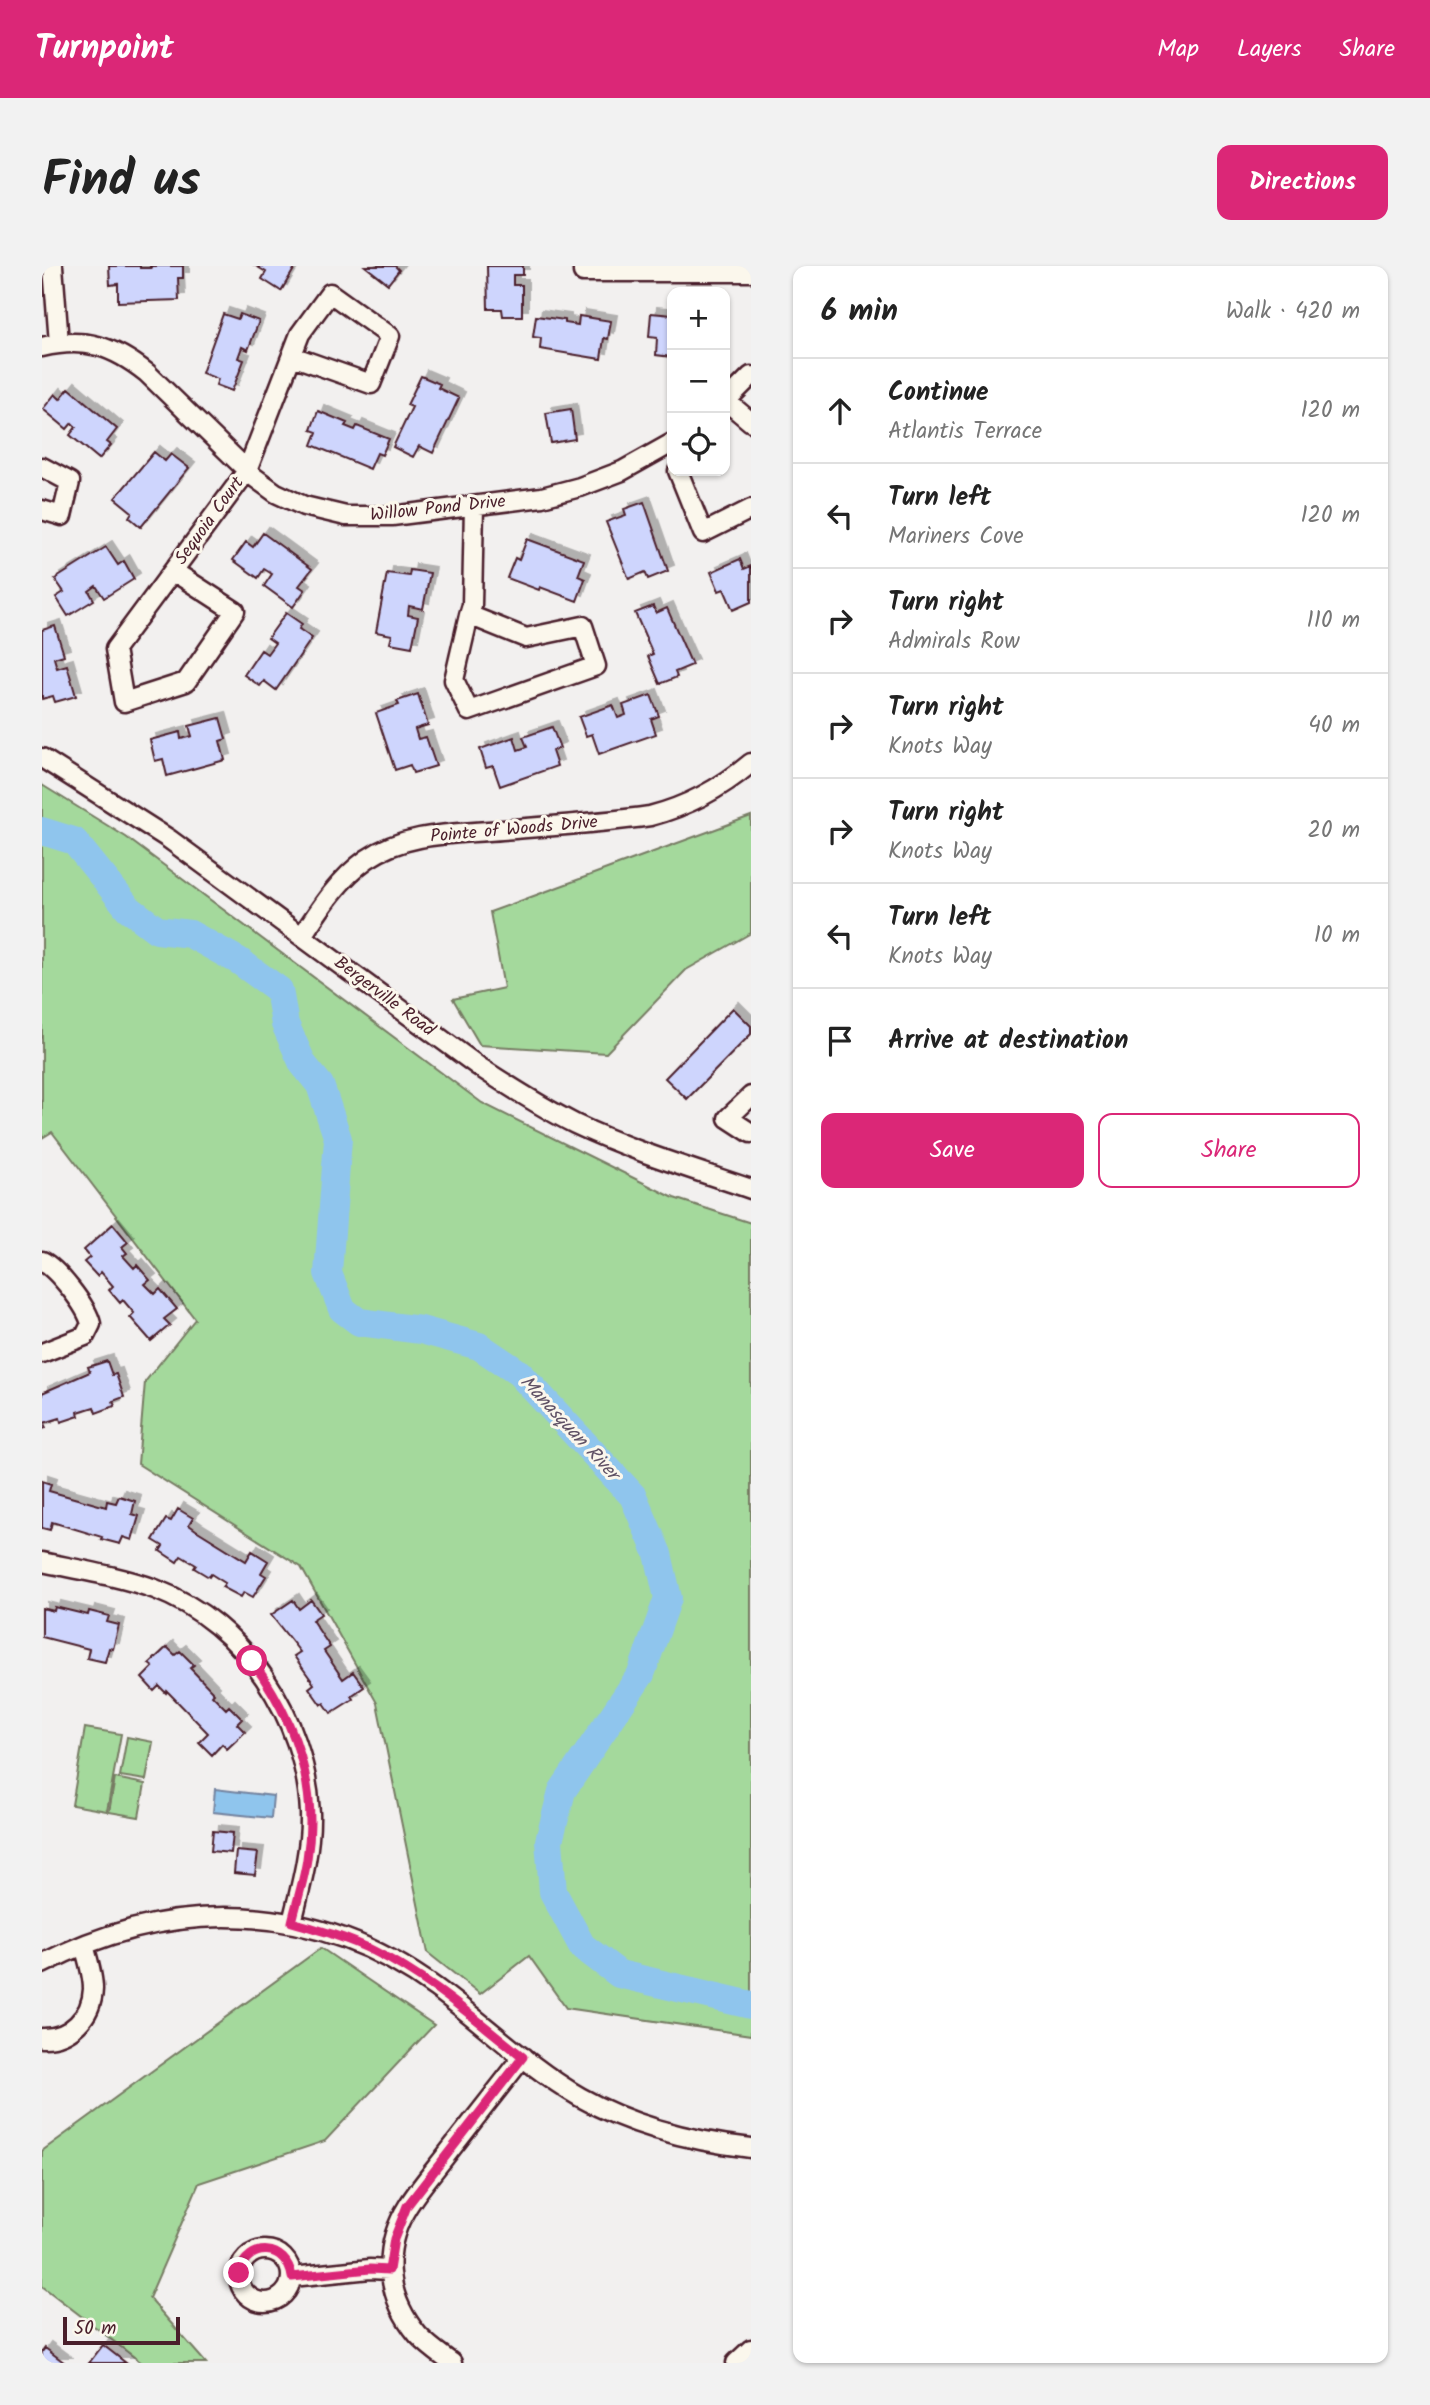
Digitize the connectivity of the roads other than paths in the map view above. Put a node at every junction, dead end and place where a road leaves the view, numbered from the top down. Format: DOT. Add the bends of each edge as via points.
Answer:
graph roads {
  1 [pos="53,266"];
  2 [pos="583,266"];
  3 [pos="722,269"];
  4 [pos="751,272"];
  5 [pos="50,345"];
  6 [pos="292,356"];
  7 [pos="751,376"];
  8 [pos="730,398"];
  9 [pos="730,405"];
  10 [pos="751,422"];
  11 [pos="667,450"];
  12 [pos="42,467"];
  13 [pos="247,471"];
  14 [pos="680,476"];
  15 [pos="474,506"];
  16 [pos="751,509"];
  17 [pos="42,510"];
  18 [pos="173,571"];
  19 [pos="469,615"];
  20 [pos="42,758"];
  21 [pos="751,763"];
  22 [pos="302,936"];
  23 [pos="751,1096"];
  24 [pos="751,1133"];
  25 [pos="751,1189"];
  26 [pos="42,1261"];
  27 [pos="42,1353"];
  28 [pos="42,1562"];
  29 [pos="292,1922"];
  30 [pos="84,1945"];
  31 [pos="42,1964"];
  32 [pos="42,2038"];
  33 [pos="523,2057"];
  34 [pos="751,2148"];
  35 [pos="389,2270"];
  36 [pos="292,2277"];
  37 [pos="751,2349"];
  38 [pos="452,2363"];
  39 [pos="736,2363"];
  1 -- 5 [label="street"];
  2 -- 3 [label="street" via="583,272"];
  3 -- 4 [label="street"];
  5 -- 13 [label="street, Willow Pond Drive" via="90,344 130,360"];
  6 -- 6 [label="street, Sequoia Court" via="300,334 330,293 390,336 370,384"];
  6 -- 13 [label="street, Sequoia Court"];
  7 -- 8 [label="street"];
  9 -- 10 [label="street"];
  11 -- 15 [label="street, Willow Pond Drive" via="580,487"];
  12 -- 17 [label="street" via="70,482 62,516"];
  13 -- 15 [label="street, Willow Pond Drive" via="276,493 304,506 346,516 392,516"];
  13 -- 18 [label="street, Sequoia Court"];
  14 -- 16 [label="street" via="702,533"];
  15 -- 19 [label="street"];
  18 -- 18 [label="street, Sequoia Court" via="115,649 124,702 186,682 235,611"];
  19 -- 19 [label="street" via="454,680 469,711 596,666 583,626 526,638"];
  20 -- 22 [label="street, Bergerville Road" via="169,839"];
  21 -- 22 [label="street, Pointe of Woods Drive" via="704,797 650,816 434,836 397,844 346,876"];
  22 -- 25 [label="street, Bergerville Road" via="524,1096 617,1142"];
  23 -- 24 [label="street" via="728,1118"];
  26 -- 27 [label="street" via="78,1299 91,1324 85,1336"];
  28 -- 29 [label="street" via="124,1579 182,1602 231,1638 272,1688 299,1748 310,1813 307,1860"];
  29 -- 30 [label="street" via="188,1918 120,1931"];
  29 -- 33 [label="street" via="344,1938 400,1965"];
  30 -- 31 [label="street"];
  30 -- 32 [label="street" via="92,1976 90,2005 76,2026 62,2035"];
  33 -- 34 [label="street" via="581,2097 621,2117 678,2137"];
  33 -- 35 [label="street" via="407,2206 394,2239"];
  35 -- 36 [label="street"];
  35 -- 38 [label="street" via="406,2318 419,2336"];
  37 -- 39 [label="street"];
}
